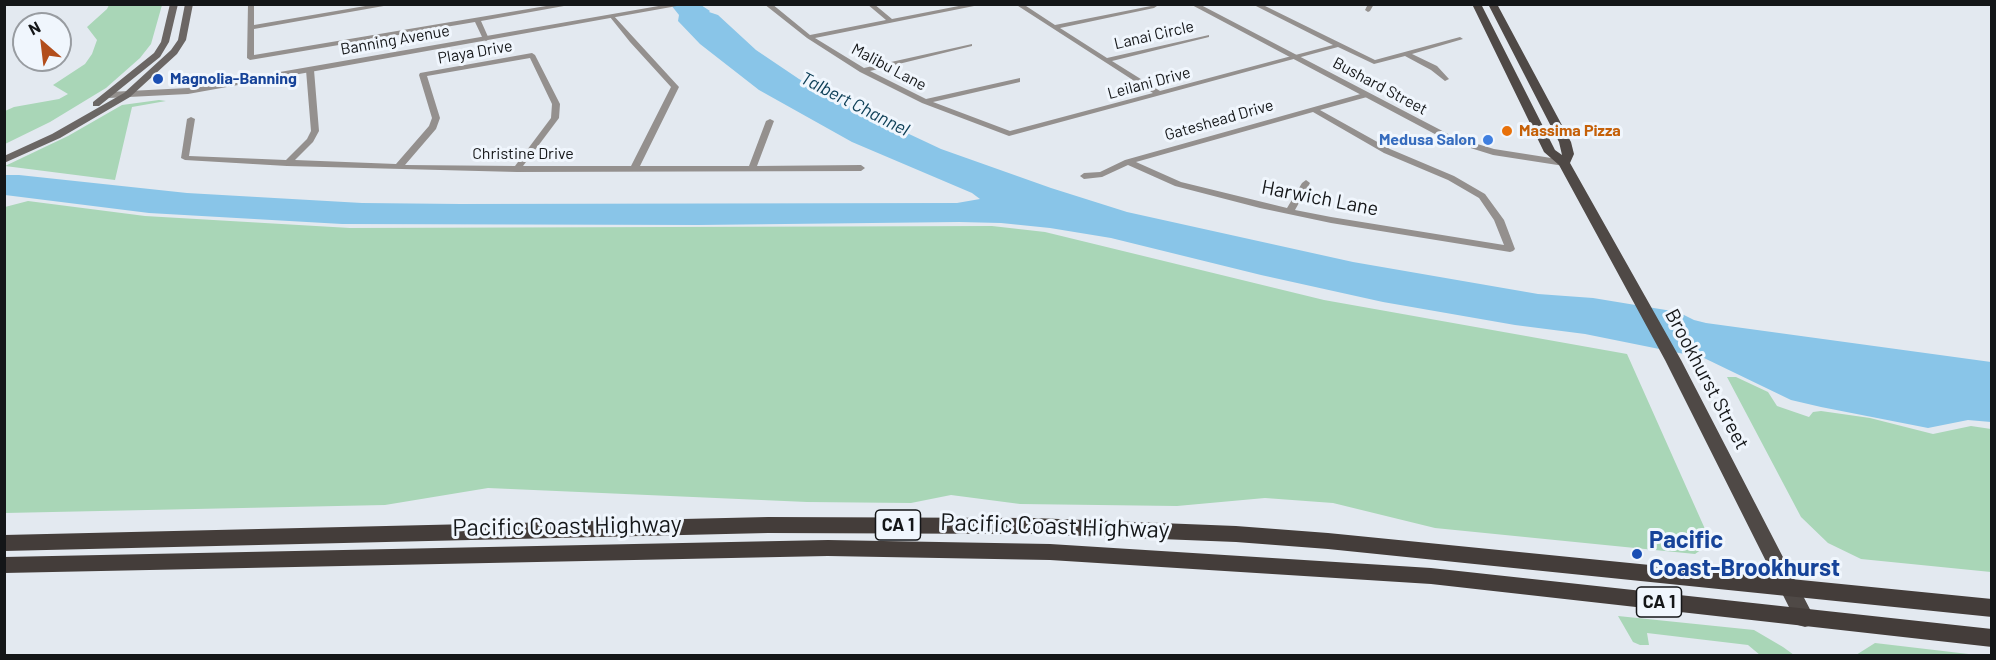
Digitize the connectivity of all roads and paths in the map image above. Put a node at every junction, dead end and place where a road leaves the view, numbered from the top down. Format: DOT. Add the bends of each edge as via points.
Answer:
graph roads {
  1 [pos="174,4"];
  2 [pos="189,4"];
  3 [pos="251,4"];
  4 [pos="392,4"];
  5 [pos="572,4"];
  6 [pos="685,4"];
  7 [pos="767,4"];
  8 [pos="870,4"];
  9 [pos="981,4"];
  10 [pos="1018,4"];
  11 [pos="1193,4"];
  12 [pos="1255,4"];
  13 [pos="1476,4"];
  14 [pos="1492,4"];
  15 [pos="970,5"];
  16 [pos="1154,6"];
  17 [pos="613,17"];
  18 [pos="477,20"];
  19 [pos="892,22"];
  20 [pos="251,27"];
  21 [pos="1054,27"];
  22 [pos="1208,36"];
  23 [pos="809,37"];
  24 [pos="486,39"];
  25 [pos="1460,39"];
  26 [pos="970,45"];
  27 [pos="1339,45"];
  28 [pos="1407,54"];
  29 [pos="1296,59"];
  30 [pos="1106,60"];
  31 [pos="310,70"];
  32 [pos="863,70"];
  33 [pos="1445,79"];
  34 [pos="1017,80"];
  35 [pos="1160,94"];
  36 [pos="109,95"];
  37 [pos="127,95"];
  38 [pos="1368,97"];
  39 [pos="925,101"];
  40 [pos="1316,111"];
  41 [pos="191,119"];
  42 [pos="770,121"];
  43 [pos="1009,134"];
  44 [pos="4,152"];
  45 [pos="4,160"];
  46 [pos="1128,162"];
  47 [pos="287,163"];
  48 [pos="1564,163"];
  49 [pos="398,167"];
  50 [pos="752,168"];
  51 [pos="861,168"];
  52 [pos="634,169"];
  53 [pos="517,170"];
  54 [pos="1084,176"];
  55 [pos="1306,183"];
  56 [pos="1290,211"];
  57 [pos="4,543"];
  58 [pos="4,565"];
  59 [pos="1790,587"];
  60 [pos="1992,608"];
  61 [pos="1805,619"];
  62 [pos="1992,638"];
  1 -- 36 [label="main road" via="165,42 157,55"];
  2 -- 37 [label="main road" via="182,40 174,52"];
  3 -- 20 [label="street"];
  4 -- 20 [label="street"];
  5 -- 18 [label="street"];
  6 -- 17 [label="street, Banning Avenue"];
  7 -- 23 [label="street, Malibu Lane"];
  8 -- 19 [label="street"];
  9 -- 15 [label="street"];
  10 -- 21 [label="street"];
  11 -- 29 [label="street, Bushard Street"];
  12 -- 27 [label="street"];
  13 -- 48 [label="main road, Brookhurst Street" via="1550,152"];
  14 -- 48 [label="main road, Brookhurst Street" via="1565,142 1568,154"];
  15 -- 19 [label="street"];
  16 -- 21 [label="street"];
  17 -- 24 [label="street, Banning Avenue"];
  17 -- 52 [label="street" via="675,87"];
  18 -- 20 [label="street" via="250,58"];
  18 -- 24 [label="street"];
  19 -- 23 [label="street"];
  21 -- 30 [label="street"];
  22 -- 30 [label="street, Lanai Circle"];
  23 -- 32 [label="street, Malibu Lane"];
  24 -- 31 [label="street, Banning Avenue"];
  25 -- 28 [label="street"];
  26 -- 32 [label="street"];
  27 -- 28 [label="street" via="1374,62"];
  27 -- 29 [label="street, Leilani Drive"];
  28 -- 33 [label="street" via="1434,68"];
  29 -- 35 [label="street, Leilani Drive"];
  29 -- 38 [label="street, Bushard Street"];
  30 -- 35 [label="street"];
  31 -- 37 [label="street, Banning Avenue" via="188,91"];
  31 -- 47 [label="street" via="315,131"];
  32 -- 39 [label="street, Malibu Lane"];
  34 -- 39 [label="street"];
  35 -- 43 [label="street, Leilani Drive"];
  36 -- 37 [label="street, Banning Avenue"];
  36 -- 44 [label="main road"];
  37 -- 45 [label="main road" via="56,136"];
  38 -- 40 [label="street, Gateshead Drive"];
  38 -- 48 [label="street, Bushard Street" via="1470,146"];
  39 -- 43 [label="street, Malibu Lane"];
  40 -- 46 [label="street, Gateshead Drive"];
  40 -- 56 [label="street, Harwich Lane" via="1387,151 1482,196 1499,220 1510,249"];
  41 -- 47 [label="street, Christine Drive" via="185,158"];
  42 -- 50 [label="street"];
  46 -- 54 [label="street, Gateshead Drive" via="1102,174"];
  46 -- 56 [label="street, Harwich Lane" via="1178,184"];
  47 -- 49 [label="street, Christine Drive"];
  48 -- 59 [label="main road, Brookhurst Street" via="1673,360"];
  49 -- 53 [label="street, Christine Drive"];
  49 -- 53 [label="street, Playa Drive" via="434,127 436,118 423,75 532,55 556,104 555,118"];
  50 -- 51 [label="street, Christine Drive"];
  50 -- 52 [label="street, Christine Drive"];
  52 -- 53 [label="street, Christine Drive"];
  55 -- 56 [label="street"];
  57 -- 59 [label="highway, Pacific Coast Highway / CA 1" via="756,525 1034,526 1328,541"];
  58 -- 61 [label="highway, Pacific Coast Highway / CA 1" via="828,548 1050,552 1431,576"];
  59 -- 60 [label="highway, Pacific Coast Highway / CA 1"];
  59 -- 61 [label="main road, Brookhurst Street"];
  61 -- 62 [label="highway, Pacific Coast Highway / CA 1"];
}
